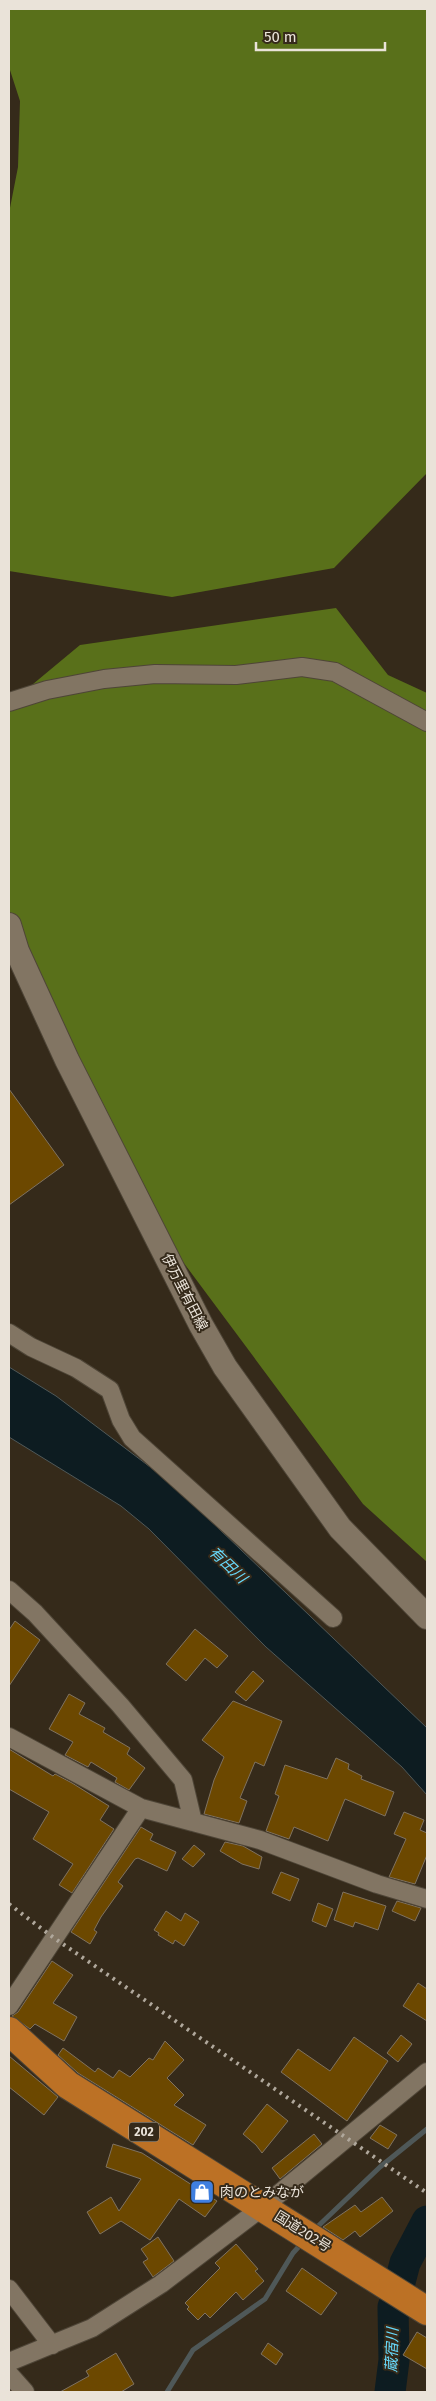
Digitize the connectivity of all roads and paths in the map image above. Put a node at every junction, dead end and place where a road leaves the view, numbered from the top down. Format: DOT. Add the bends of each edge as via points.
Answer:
graph roads {
  1 [pos="9,702"];
  2 [pos="427,722"];
  3 [pos="9,925"];
  4 [pos="9,1333"];
  5 [pos="9,1590"];
  6 [pos="427,1617"];
  7 [pos="333,1618"];
  8 [pos="9,1737"];
  9 [pos="141,1808"];
  10 [pos="194,1822"];
  11 [pos="427,1899"];
  12 [pos="9,2006"];
  13 [pos="9,2031"];
  14 [pos="427,2072"];
  15 [pos="264,2206"];
  16 [pos="9,2289"];
  17 [pos="427,2311"];
  18 [pos="52,2345"];
  19 [pos="9,2362"];
  20 [pos="9,2374"];
  21 [pos="25,2392"];
  1 -- 2 [label="street" via="47,690 104,679 156,674 236,675 302,666 335,672"];
  3 -- 6 [label="main road, 伊万里有田線" via="17,951 67,1060 225,1367 340,1528"];
  4 -- 7 [label="street" via="110,1390 132,1438"];
  5 -- 10 [label="street" via="35,1613 120,1705 183,1780"];
  8 -- 9 [label="street"];
  9 -- 10 [label="street"];
  9 -- 12 [label="street"];
  10 -- 11 [label="street" via="260,1840 377,1884"];
  13 -- 15 [label="highway, 国道202号 / 202" via="68,2084"];
  14 -- 15 [label="street"];
  15 -- 17 [label="highway, 国道202号 / 202"];
  15 -- 18 [label="street" via="145,2294 92,2328"];
  16 -- 18 [label="street"];
  18 -- 19 [label="street"];
  20 -- 21 [label="street"];
}
